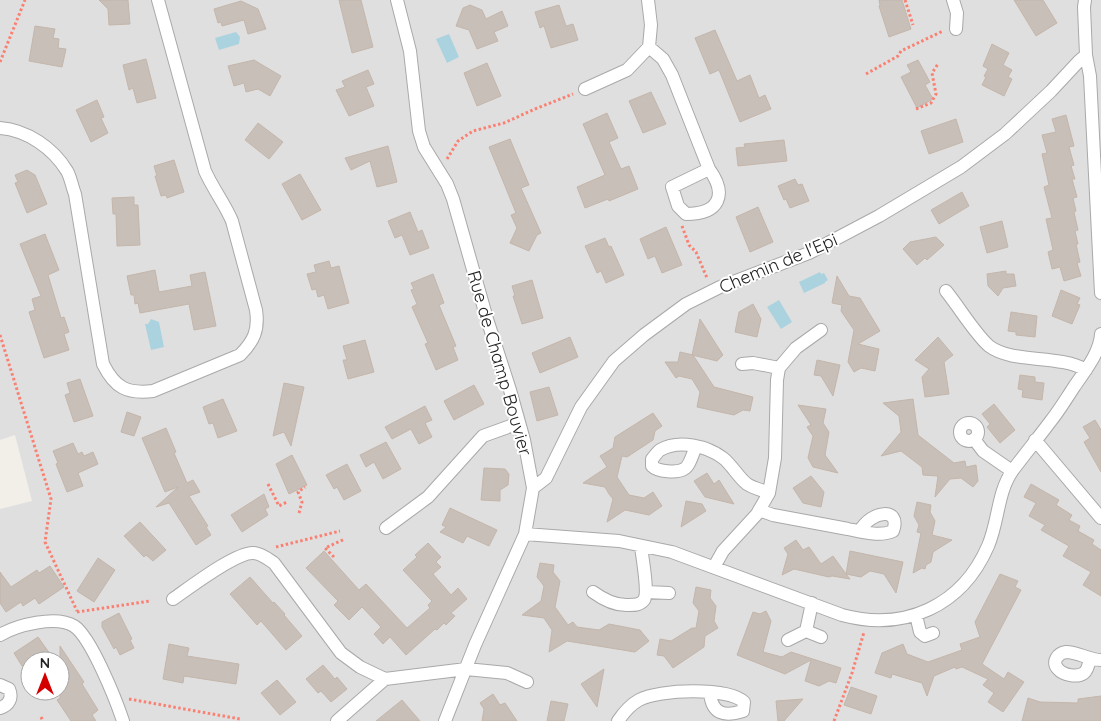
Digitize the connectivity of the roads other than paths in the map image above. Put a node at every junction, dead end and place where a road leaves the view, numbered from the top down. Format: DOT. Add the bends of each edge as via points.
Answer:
graph roads {
  1 [pos="158,0"];
  2 [pos="397,0"];
  3 [pos="648,0"];
  4 [pos="953,0"];
  5 [pos="1085,0"];
  6 [pos="956,29"];
  7 [pos="649,48"];
  8 [pos="1086,55"];
  9 [pos="585,89"];
  10 [pos="0,128"];
  11 [pos="709,169"];
  12 [pos="946,291"];
  13 [pos="1101,293"];
  14 [pos="821,330"];
  15 [pos="1101,334"];
  16 [pos="742,364"];
  17 [pos="779,368"];
  18 [pos="1086,370"];
  19 [pos="519,423"];
  20 [pos="974,439"];
  21 [pos="1035,440"];
  22 [pos="696,447"];
  23 [pos="1012,471"];
  24 [pos="533,488"];
  25 [pos="769,493"];
  26 [pos="759,510"];
  27 [pos="1101,518"];
  28 [pos="386,528"];
  29 [pos="860,531"];
  30 [pos="525,534"];
  31 [pos="641,546"];
  32 [pos="714,567"];
  33 [pos="593,592"];
  34 [pos="646,592"];
  35 [pos="669,593"];
  36 [pos="173,598"];
  37 [pos="812,603"];
  38 [pos="916,615"];
  39 [pos="806,631"];
  40 [pos="934,633"];
  41 [pos="0,635"];
  42 [pos="821,637"];
  43 [pos="788,640"];
  44 [pos="466,669"];
  45 [pos="385,679"];
  46 [pos="527,682"];
  47 [pos="0,684"];
  48 [pos="710,693"];
  49 [pos="0,708"];
  50 [pos="123,721"];
  51 [pos="337,721"];
  52 [pos="445,721"];
  53 [pos="618,721"];
  1 -- 10 [label="street" via="205,171 228,210 256,310 258,323 255,335 240,355 153,391 140,393 116,384 103,364 75,194 68,172 55,155 35,139"];
  2 -- 19 [label="street, Rue de Champ Bouvier" via="410,51 419,131 424,147 453,199"];
  3 -- 7 [label="street"];
  4 -- 6 [label="street" via="957,12"];
  5 -- 8 [label="street"];
  7 -- 9 [label="street" via="627,70"];
  7 -- 11 [label="street" via="663,59 672,75"];
  8 -- 13 [label="street" via="1090,76"];
  8 -- 24 [label="street, Chemin de l'Epi" via="1005,134 961,167 809,253 686,304 644,335 614,361 582,407 546,478"];
  12 -- 18 [label="street" via="990,346 1003,353 1071,363"];
  14 -- 17 [label="street" via="796,348"];
  15 -- 18 [label="street"];
  16 -- 17 [label="street"];
  17 -- 25 [label="street" via="775,458"];
  18 -- 21 [label="street"];
  19 -- 24 [label="street, Rue de Champ Bouvier"];
  19 -- 28 [label="street" via="483,436 428,497"];
  20 -- 23 [label="street" via="983,451"];
  21 -- 23 [label="street"];
  21 -- 27 [label="street"];
  22 -- 25 [label="street" via="724,459 748,485"];
  23 -- 38 [label="street" via="999,503 989,545 975,570 959,590 939,605"];
  24 -- 30 [label="street, Rue de Champ Bouvier"];
  25 -- 26 [label="street"];
  26 -- 29 [label="street"];
  26 -- 32 [label="street" via="722,551"];
  30 -- 31 [label="street"];
  30 -- 44 [label="street, Rue de Champ Bouvier"];
  31 -- 32 [label="street" via="672,552"];
  31 -- 34 [label="street"];
  32 -- 37 [label="street"];
  33 -- 34 [label="street" via="621,606 638,605"];
  34 -- 35 [label="street"];
  36 -- 45 [label="street" via="240,555 252,553 265,557 274,563 341,654"];
  37 -- 38 [label="street" via="860,620 894,620"];
  37 -- 39 [label="street"];
  38 -- 40 [label="street" via="924,636"];
  39 -- 42 [label="street"];
  39 -- 43 [label="street"];
  41 -- 50 [label="street" via="26,624 53,622 73,626 86,640 102,668"];
  44 -- 45 [label="street"];
  44 -- 46 [label="street" via="507,673"];
  44 -- 52 [label="street, Rue de Champ Bouvier"];
  45 -- 51 [label="street"];
  47 -- 49 [label="street" via="8,689 11,697"];
  48 -- 53 [label="street" via="686,690 640,699 625,710"];
}
